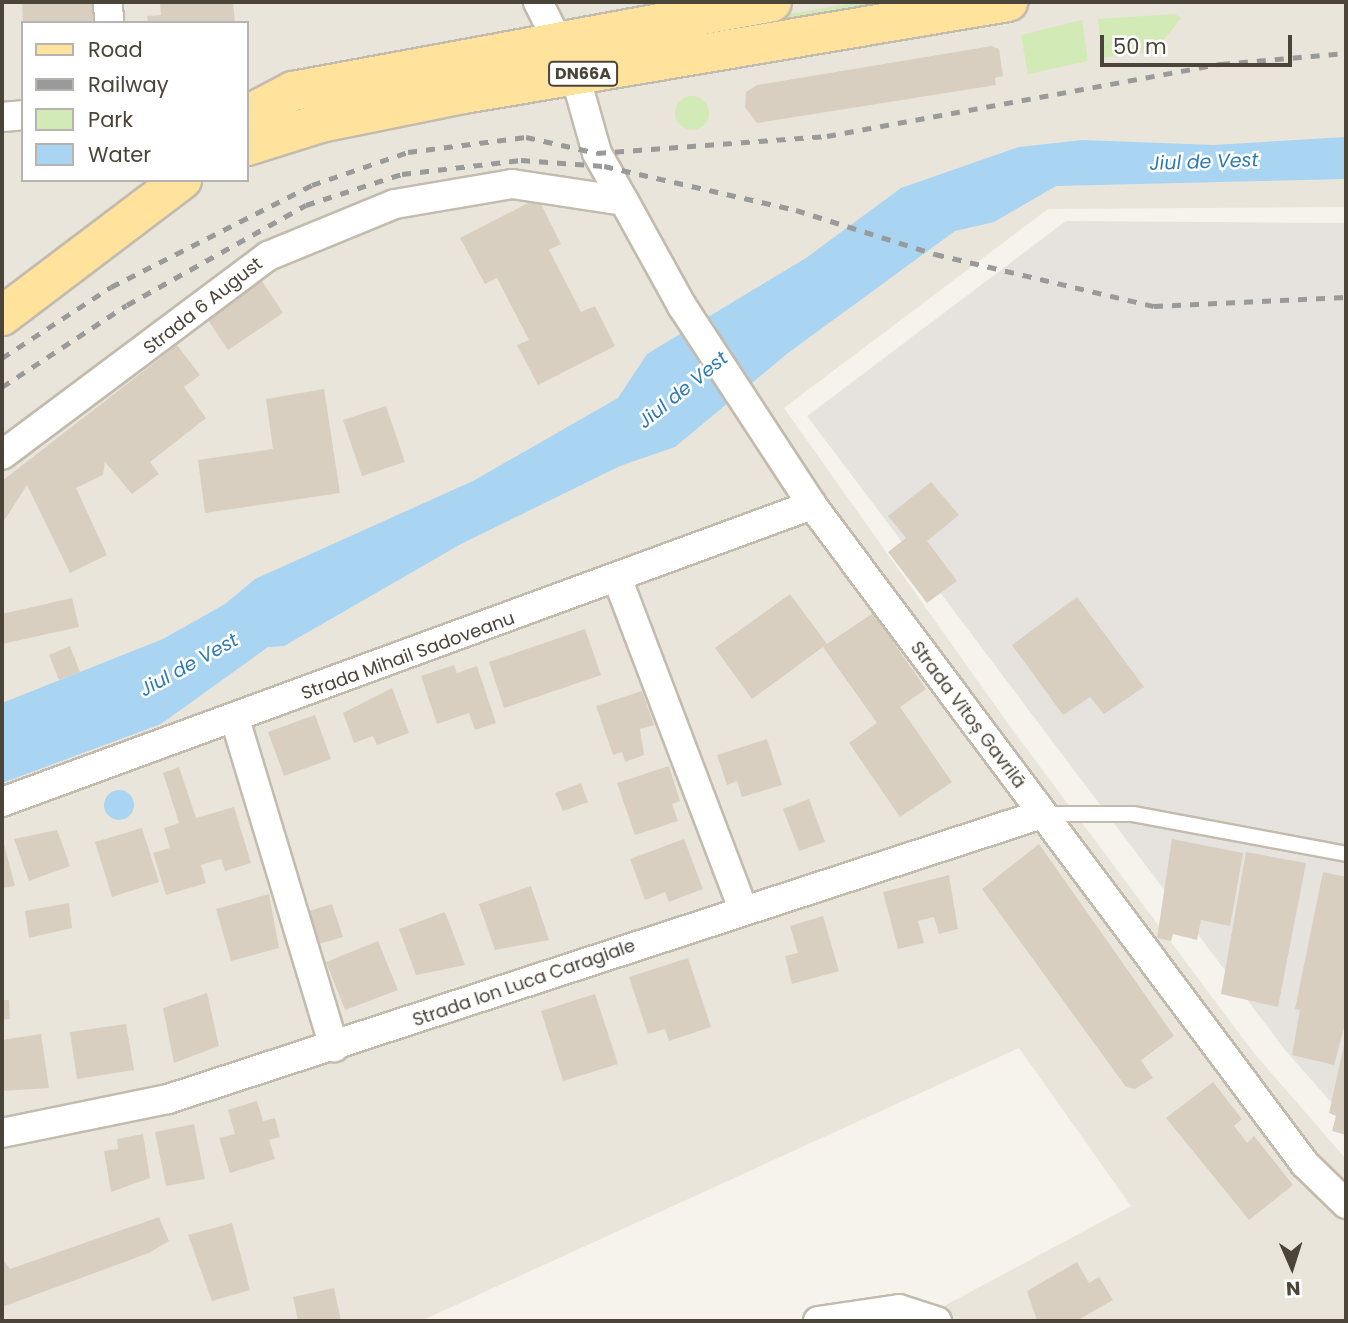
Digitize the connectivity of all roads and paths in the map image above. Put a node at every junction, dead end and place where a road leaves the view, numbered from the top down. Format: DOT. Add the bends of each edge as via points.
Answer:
graph roads {
  1 [pos="108,2"];
  2 [pos="538,2"];
  3 [pos="772,2"];
  4 [pos="1008,2"];
  5 [pos="109,21"];
  6 [pos="556,39"];
  7 [pos="575,75"];
  8 [pos="248,114"];
  9 [pos="21,115"];
  10 [pos="2,117"];
  11 [pos="248,146"];
  12 [pos="179,182"];
  13 [pos="624,201"];
  14 [pos="2,316"];
  15 [pos="2,455"];
  16 [pos="812,505"];
  17 [pos="618,580"];
  18 [pos="235,719"];
  19 [pos="2,802"];
  20 [pos="1042,814"];
  21 [pos="1346,854"];
  22 [pos="743,909"];
  23 [pos="334,1047"];
  24 [pos="2,1133"];
  25 [pos="1346,1204"];
  26 [pos="818,1321"];
  27 [pos="937,1321"];
  1 -- 5 [label="street"];
  2 -- 6 [label="street"];
  3 -- 6 [label="main road, DN66A"];
  4 -- 7 [label="main road, DN66A"];
  6 -- 7 [label="street"];
  6 -- 8 [label="main road, DN66A" via="293,91"];
  7 -- 11 [label="main road, DN66A" via="321,123"];
  7 -- 13 [label="street" via="597,153"];
  9 -- 10 [label="street"];
  12 -- 14 [label="main road"];
  13 -- 15 [label="street, Strada 6 August" via="512,184 395,204 268,256"];
  13 -- 16 [label="street, Strada Vitoș Gavrilă" via="682,306"];
  16 -- 17 [label="street, Strada Mihail Sadoveanu"];
  16 -- 20 [label="street, Strada Vitoș Gavrilă"];
  17 -- 18 [label="street, Strada Mihail Sadoveanu"];
  17 -- 22 [label="street"];
  18 -- 19 [label="street, Strada Mihail Sadoveanu"];
  18 -- 23 [label="street"];
  20 -- 21 [label="lane" via="1133,814"];
  20 -- 22 [label="street, Strada Ion Luca Caragiale"];
  20 -- 25 [label="street, Strada Vitoș Gavrilă" via="1170,976 1305,1164"];
  22 -- 23 [label="street, Strada Ion Luca Caragiale"];
  23 -- 24 [label="street, Strada Ion Luca Caragiale" via="168,1099"];
  26 -- 27 [label="street" via="899,1309"];
}
